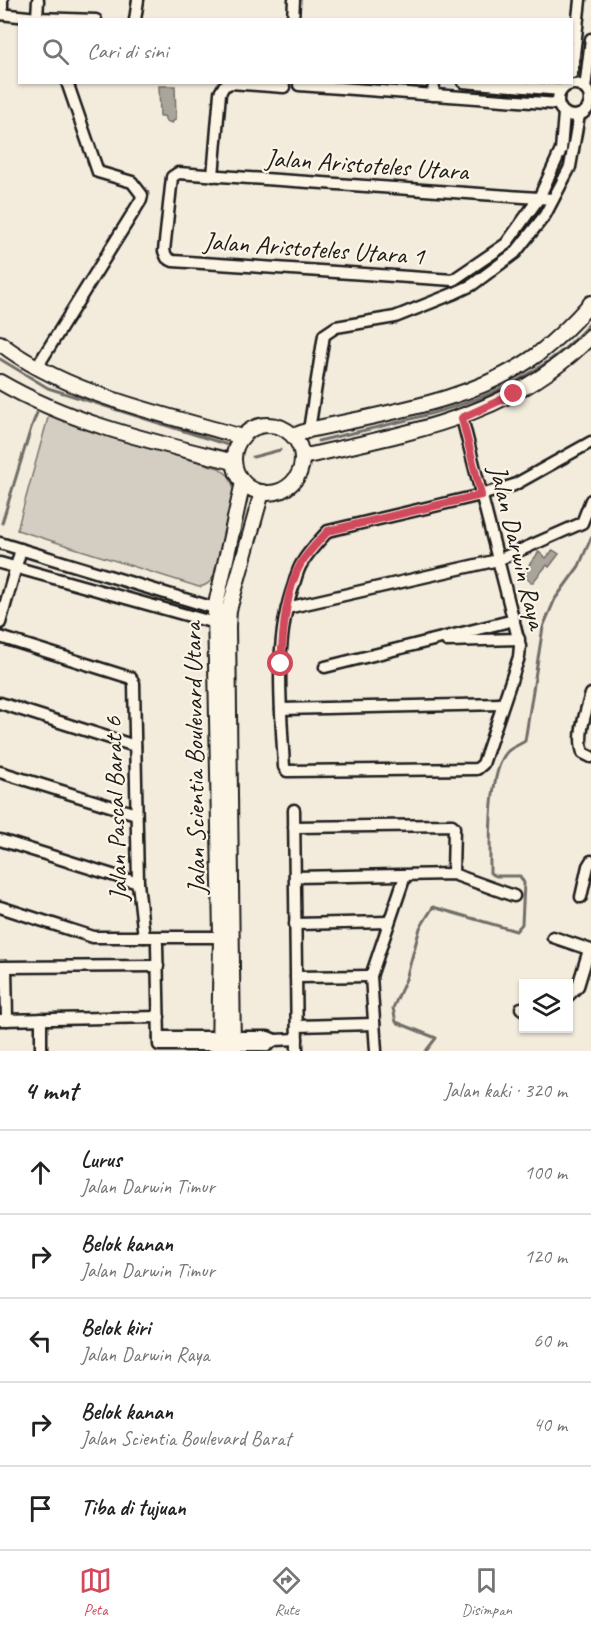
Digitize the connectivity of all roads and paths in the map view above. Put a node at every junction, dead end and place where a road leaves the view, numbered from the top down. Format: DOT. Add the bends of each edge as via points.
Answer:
graph roads {
  1 [pos="2,0"];
  2 [pos="38,0"];
  3 [pos="138,0"];
  4 [pos="294,0"];
  5 [pos="580,0"];
  6 [pos="586,0"];
  7 [pos="591,0"];
  8 [pos="1,14"];
  9 [pos="37,18"];
  10 [pos="135,18"];
  11 [pos="293,18"];
  12 [pos="591,39"];
  13 [pos="573,48"];
  14 [pos="573,83"];
  15 [pos="68,84"];
  16 [pos="229,84"];
  17 [pos="256,84"];
  18 [pos="300,84"];
  19 [pos="434,84"];
  20 [pos="567,84"];
  21 [pos="282,85"];
  22 [pos="588,92"];
  23 [pos="433,95"];
  24 [pos="561,108"];
  25 [pos="586,111"];
  26 [pos="213,176"];
  27 [pos="539,198"];
  28 [pos="553,199"];
  29 [pos="173,261"];
  30 [pos="453,280"];
  31 [pos="455,294"];
  32 [pos="591,303"];
  33 [pos="591,336"];
  34 [pos="0,344"];
  35 [pos="37,367"];
  36 [pos="0,382"];
  37 [pos="462,418"];
  38 [pos="309,430"];
  39 [pos="293,436"];
  40 [pos="242,437"];
  41 [pos="591,442"];
  42 [pos="302,457"];
  43 [pos="234,462"];
  44 [pos="243,482"];
  45 [pos="262,492"];
  46 [pos="481,495"];
  47 [pos="591,500"];
  48 [pos="0,543"];
  49 [pos="21,549"];
  50 [pos="498,560"];
  51 [pos="0,563"];
  52 [pos="16,567"];
  53 [pos="287,608"];
  54 [pos="222,610"];
  55 [pos="514,620"];
  56 [pos="0,623"];
  57 [pos="221,625"];
  58 [pos="0,637"];
  59 [pos="519,639"];
  60 [pos="428,641"];
  61 [pos="325,667"];
  62 [pos="591,694"];
  63 [pos="0,703"];
  64 [pos="502,704"];
  65 [pos="281,709"];
  66 [pos="135,746"];
  67 [pos="591,757"];
  68 [pos="0,772"];
  69 [pos="294,810"];
  70 [pos="136,814"];
  71 [pos="294,827"];
  72 [pos="0,840"];
  73 [pos="591,861"];
  74 [pos="453,874"];
  75 [pos="405,876"];
  76 [pos="295,877"];
  77 [pos="138,883"];
  78 [pos="514,896"];
  79 [pos="580,897"];
  80 [pos="0,908"];
  81 [pos="389,922"];
  82 [pos="295,924"];
  83 [pos="553,936"];
  84 [pos="144,937"];
  85 [pos="214,937"];
  86 [pos="157,944"];
  87 [pos="590,950"];
  88 [pos="158,966"];
  89 [pos="3,967"];
  90 [pos="371,976"];
  91 [pos="296,977"];
  92 [pos="573,991"];
  93 [pos="159,1017"];
  94 [pos="41,1019"];
  95 [pos="4,1020"];
  96 [pos="374,1024"];
  97 [pos="297,1026"];
  98 [pos="297,1039"];
  99 [pos="159,1044"];
  100 [pos="226,1044"];
  101 [pos="41,1051"];
  102 [pos="297,1051"];
  103 [pos="376,1051"];
  1 -- 8 [label="street"];
  2 -- 9 [label="street"];
  3 -- 10 [label="street"];
  4 -- 11 [label="street"];
  5 -- 13 [label="street"];
  6 -- 7 [label="street"];
  8 -- 9 [label="street"];
  12 -- 22 [label="street"];
  14 -- 22 [label="street"];
  15 -- 35 [label="street" via="98,172 132,182 142,195"];
  16 -- 26 [label="street" via="220,93"];
  17 -- 21 [label="street"];
  18 -- 21 [label="street" via="292,89"];
  18 -- 23 [label="street"];
  19 -- 23 [label="street"];
  20 -- 24 [label="street" via="558,99"];
  22 -- 25 [label="street"];
  23 -- 24 [label="street"];
  24 -- 25 [label="street" via="574,116"];
  24 -- 27 [label="street" via="561,150"];
  25 -- 28 [label="street" via="570,166"];
  26 -- 27 [label="street, Jalan Aristoteles Utara"];
  26 -- 29 [label="street, Jalan Aristoteles Utara" via="178,173 172,177 164,251"];
  27 -- 28 [label="street, Jalan Aristoteles Utara"];
  27 -- 30 [label="street" via="506,244"];
  28 -- 31 [label="street" via="515,253"];
  29 -- 30 [label="street, Jalan Aristoteles Utara 1"];
  30 -- 31 [label="street"];
  31 -- 38 [label="street" via="395,317 328,331 322,343"];
  32 -- 38 [label="street" via="537,354 482,384 417,406"];
  33 -- 37 [label="street" via="574,354 514,394"];
  34 -- 35 [label="street"];
  35 -- 40 [label="street" via="98,394"];
  36 -- 43 [label="street" via="90,423"];
  37 -- 42 [label="street"];
  37 -- 46 [label="street, Jalan Darwin Raya"];
  38 -- 39 [label="street"];
  39 -- 40 [label="street" via="284,429 262,426"];
  39 -- 42 [label="street"];
  40 -- 43 [label="street"];
  41 -- 46 [label="street" via="514,485"];
  42 -- 45 [label="street" via="297,477 290,484 272,493"];
  43 -- 44 [label="street"];
  44 -- 45 [label="street"];
  44 -- 54 [label="street, Jalan Scientia Boulevard Utara"];
  45 -- 54 [label="street, Jalan Scientia Boulevard Utara"];
  46 -- 50 [label="street, Jalan Darwin Raya"];
  46 -- 53 [label="street" via="328,531 301,564"];
  47 -- 50 [label="street" via="582,523"];
  48 -- 49 [label="street"];
  49 -- 52 [label="street"];
  49 -- 54 [label="street"];
  50 -- 53 [label="street"];
  50 -- 55 [label="street, Jalan Darwin Raya"];
  51 -- 52 [label="street"];
  52 -- 56 [label="street"];
  52 -- 57 [label="street"];
  53 -- 65 [label="street"];
  54 -- 57 [label="street, Jalan Scientia Boulevard Utara"];
  55 -- 59 [label="street, Jalan Darwin Raya"];
  55 -- 60 [label="street"];
  57 -- 85 [label="street, Jalan Scientia Boulevard Utara"];
  57 -- 100 [label="street, Jalan Scientia Boulevard Utara"];
  58 -- 66 [label="street, Jalan Pascal Barat 6" via="133,680"];
  59 -- 60 [label="street"];
  59 -- 64 [label="street, Jalan Darwin Raya" via="519,657"];
  60 -- 61 [label="street"];
  62 -- 67 [label="street" via="581,747 585,756"];
  63 -- 66 [label="street"];
  64 -- 65 [label="street"];
  64 -- 65 [label="street, Jalan Darwin Raya" via="483,764 477,769 289,771 284,767"];
  66 -- 70 [label="street, Jalan Pascal Barat 6"];
  68 -- 70 [label="street"];
  69 -- 71 [label="street"];
  70 -- 77 [label="street, Jalan Pascal Barat 6"];
  71 -- 74 [label="street" via="452,825"];
  71 -- 76 [label="street"];
  72 -- 77 [label="street"];
  73 -- 79 [label="street"];
  74 -- 75 [label="street"];
  74 -- 78 [label="street"];
  75 -- 76 [label="street"];
  75 -- 81 [label="street"];
  76 -- 82 [label="street"];
  77 -- 84 [label="street, Jalan Pascal Barat 6"];
  80 -- 84 [label="street" via="93,937"];
  81 -- 82 [label="street"];
  81 -- 90 [label="street"];
  82 -- 91 [label="street"];
  83 -- 87 [label="street"];
  84 -- 85 [label="street"];
  85 -- 100 [label="street, Jalan Scientia Boulevard Utara"];
  86 -- 88 [label="street"];
  87 -- 92 [label="street" via="579,986"];
  88 -- 89 [label="street"];
  88 -- 93 [label="street"];
  89 -- 95 [label="street"];
  90 -- 91 [label="street"];
  90 -- 96 [label="street"];
  91 -- 97 [label="street"];
  93 -- 94 [label="street"];
  93 -- 99 [label="street"];
  94 -- 95 [label="street"];
  94 -- 101 [label="street"];
  96 -- 97 [label="street"];
  96 -- 103 [label="street"];
  97 -- 98 [label="street"];
  98 -- 100 [label="street" via="275,1040 268,1036"];
  98 -- 102 [label="street"];
  99 -- 100 [label="street"];
}
